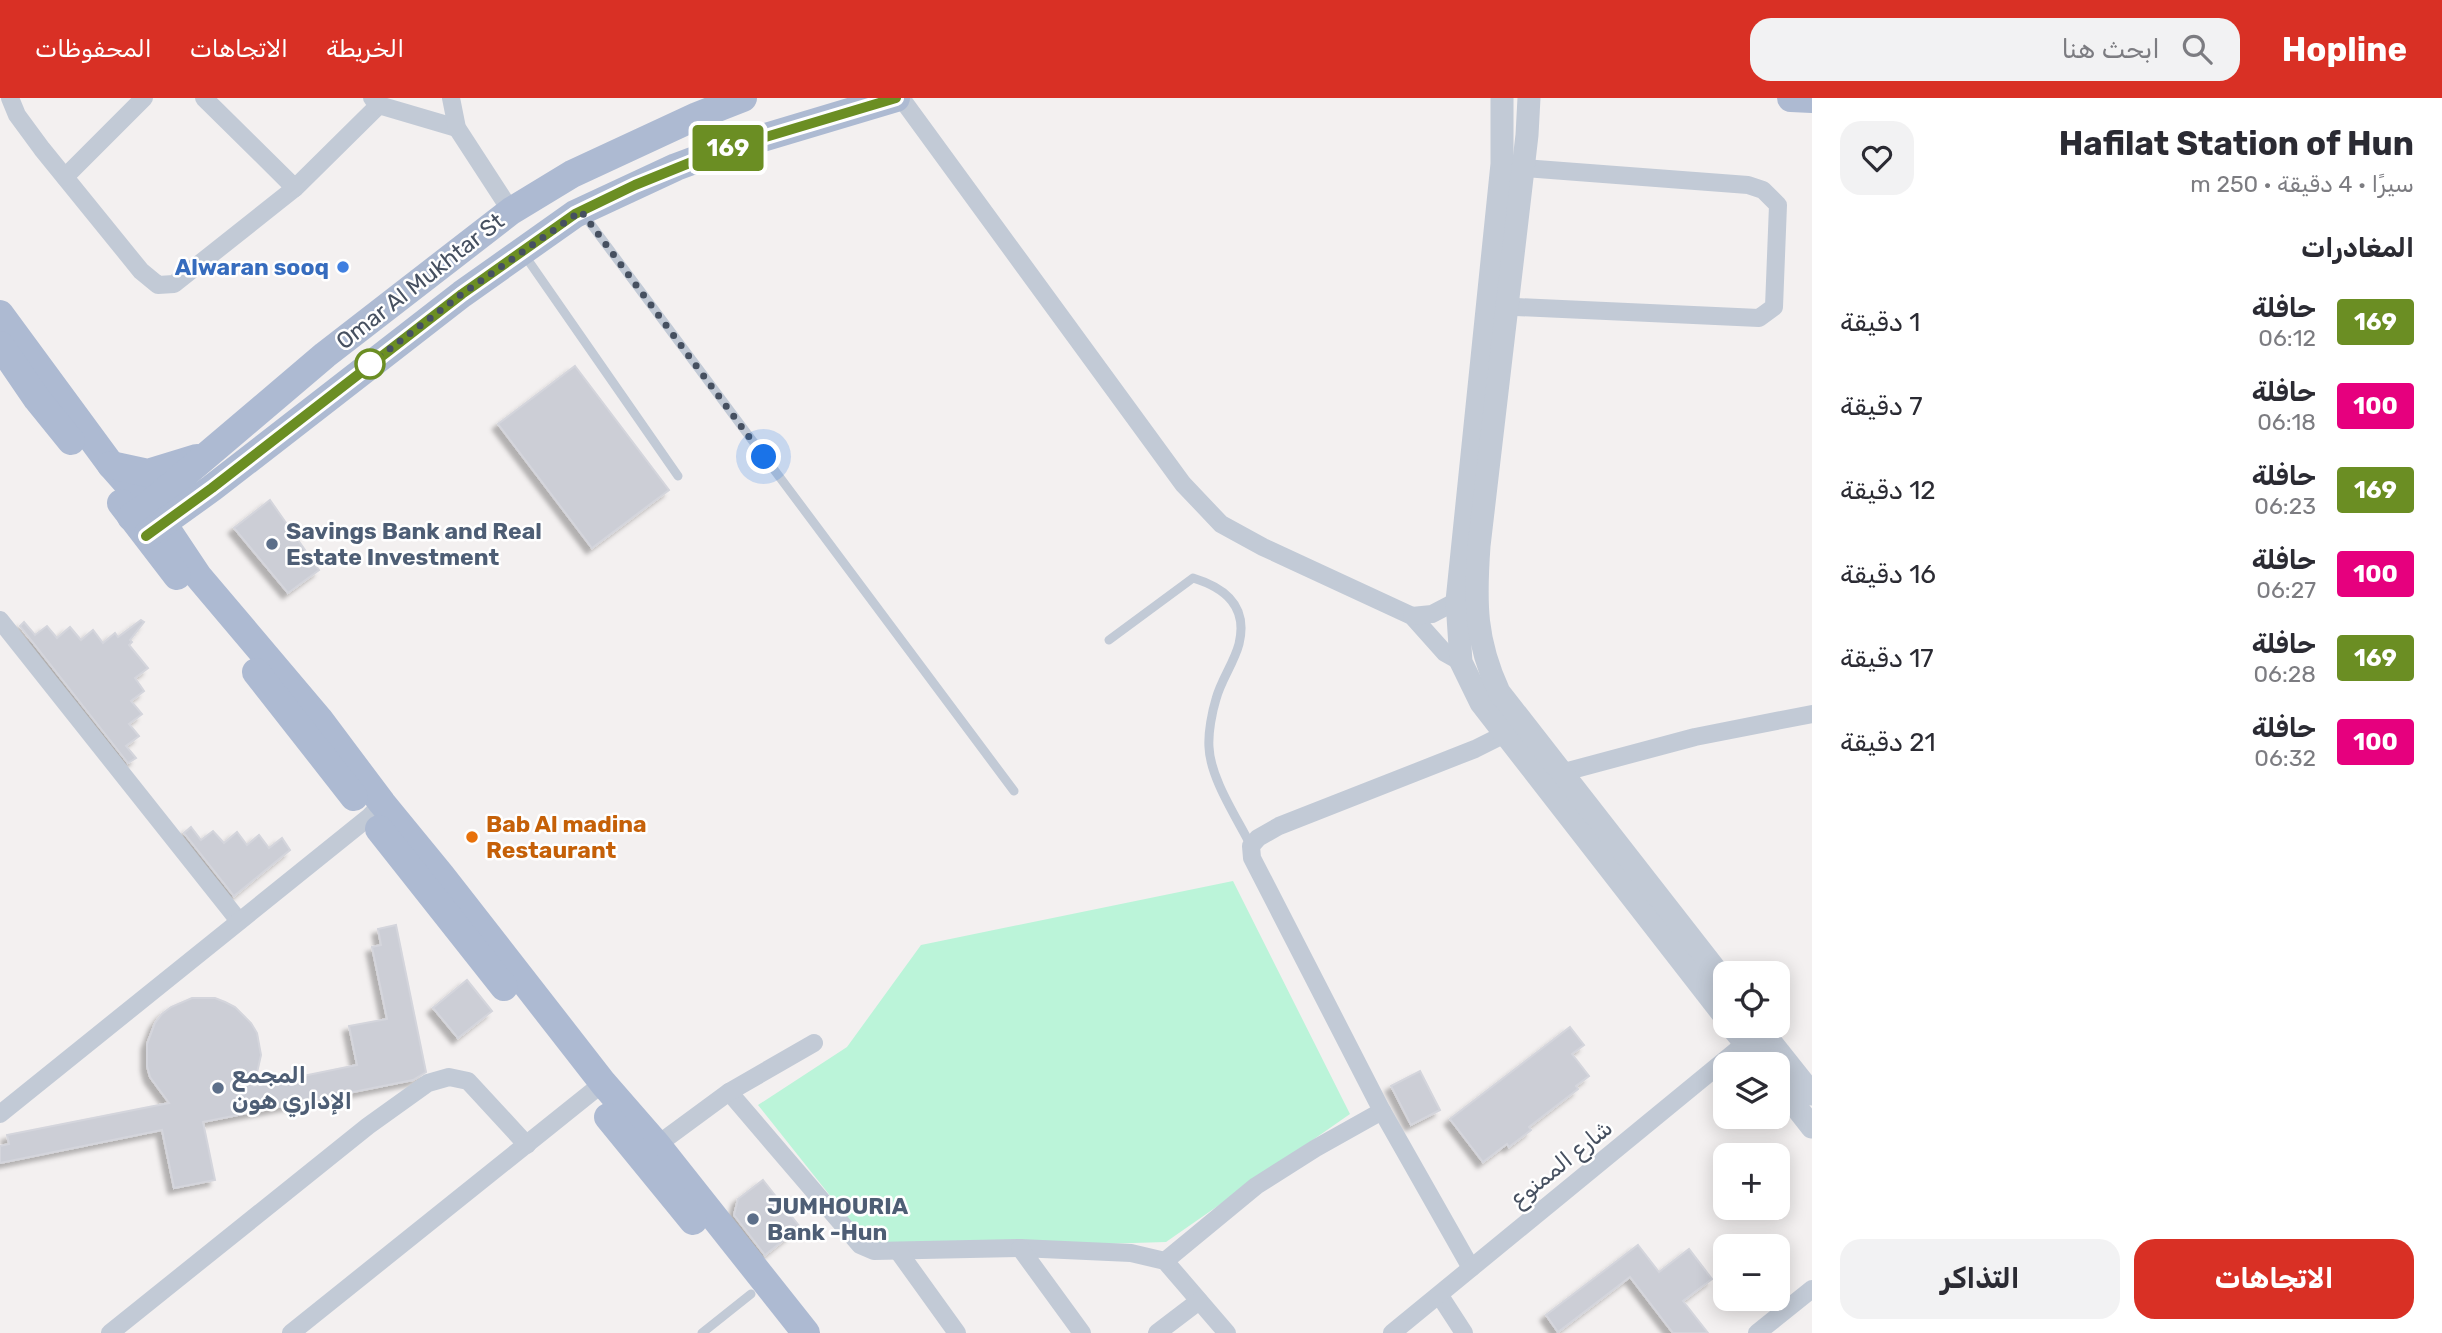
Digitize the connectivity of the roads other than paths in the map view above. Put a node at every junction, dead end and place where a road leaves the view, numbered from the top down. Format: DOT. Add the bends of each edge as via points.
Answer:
graph roads {
  1 [pos="10,98"];
  2 [pos="144,98"];
  3 [pos="204,98"];
  4 [pos="451,98"];
  5 [pos="743,98"];
  6 [pos="899,98"];
  7 [pos="1502,98"];
  8 [pos="1529,98"];
  9 [pos="1791,98"];
  10 [pos="1812,99"];
  11 [pos="376,102"];
  12 [pos="457,128"];
  13 [pos="1523,168"];
  14 [pos="572,174"];
  15 [pos="65,177"];
  16 [pos="295,188"];
  17 [pos="587,207"];
  18 [pos="511,211"];
  19 [pos="522,251"];
  20 [pos="1497,307"];
  21 [pos="0,313"];
  22 [pos="0,345"];
  23 [pos="209,454"];
  24 [pos="111,465"];
  25 [pos="678,476"];
  26 [pos="209,490"];
  27 [pos="147,521"];
  28 [pos="198,576"];
  29 [pos="1457,601"];
  30 [pos="1412,616"];
  31 [pos="0,620"];
  32 [pos="1109,640"];
  33 [pos="1461,662"];
  34 [pos="1812,714"];
  35 [pos="1505,734"];
  36 [pos="1550,776"];
  37 [pos="1014,792"];
  38 [pos="376,810"];
  39 [pos="1251,846"];
  40 [pos="239,921"];
  41 [pos="1713,968"];
  42 [pos="1713,1000"];
  43 [pos="1749,1038"];
  44 [pos="1760,1038"];
  45 [pos="814,1043"];
  46 [pos="597,1088"];
  47 [pos="729,1092"];
  48 [pos="1812,1094"];
  49 [pos="1790,1099"];
  50 [pos="1382,1111"];
  51 [pos="0,1114"];
  52 [pos="1812,1127"];
  53 [pos="657,1145"];
  54 [pos="527,1146"];
  55 [pos="1020,1248"];
  56 [pos="898,1251"];
  57 [pos="1165,1261"];
  58 [pos="738,1263"];
  59 [pos="1471,1268"];
  60 [pos="1812,1289"];
  61 [pos="751,1294"];
  62 [pos="1440,1296"];
  63 [pos="1199,1301"];
  64 [pos="110,1333"];
  65 [pos="291,1333"];
  66 [pos="702,1333"];
  67 [pos="783,1333"];
  68 [pos="806,1333"];
  69 [pos="957,1333"];
  70 [pos="1083,1333"];
  71 [pos="1157,1333"];
  72 [pos="1227,1333"];
  73 [pos="1392,1333"];
  74 [pos="1464,1333"];
  75 [pos="1757,1333"];
  1 -- 15 [label="street" via="17,115"];
  2 -- 15 [label="street"];
  3 -- 16 [label="street"];
  4 -- 12 [label="street"];
  5 -- 14 [label="main road, Omar Al Mukhtar St"];
  6 -- 17 [label="main road" via="719,151"];
  6 -- 30 [label="street" via="1183,484 1222,524"];
  7 -- 20 [label="street"];
  8 -- 13 [label="street"];
  9 -- 10 [label="main road"];
  11 -- 12 [label="street"];
  11 -- 16 [label="street"];
  12 -- 18 [label="street"];
  13 -- 20 [label="street"];
  13 -- 20 [label="street" via="1748,185 1763,190 1778,205 1774,307 1759,318"];
  14 -- 17 [label="main road"];
  14 -- 18 [label="main road, Omar Al Mukhtar St"];
  15 -- 16 [label="street" via="141,271 158,285 174,284"];
  17 -- 19 [label="main road"];
  17 -- 37 [label="lane"];
  18 -- 23 [label="main road, Omar Al Mukhtar St" via="324,355"];
  19 -- 25 [label="lane"];
  19 -- 26 [label="main road"];
  20 -- 29 [label="street"];
  20 -- 36 [label="street" via="1476,591 1478,621 1486,665"];
  21 -- 24 [label="main road"];
  22 -- 27 [label="main road" via="37,399"];
  23 -- 24 [label="main road" via="148,473"];
  23 -- 27 [label="main road, Omar Al Mukhtar St"];
  24 -- 27 [label="main road"];
  26 -- 27 [label="main road"];
  26 -- 28 [label="main road" via="192,530"];
  27 -- 28 [label="main road"];
  27 -- 38 [label="main road" via="265,683"];
  28 -- 38 [label="main road" via="320,719"];
  29 -- 30 [label="street" via="1432,614"];
  29 -- 33 [label="street"];
  30 -- 33 [label="street" via="1445,653"];
  31 -- 40 [label="street"];
  32 -- 39 [label="lane" via="1193,578 1211,583 1235,602 1241,626 1238,645 1216,699 1209,747 1214,771"];
  33 -- 35 [label="street" via="1481,703"];
  34 -- 36 [label="street" via="1695,737"];
  35 -- 36 [label="street"];
  35 -- 39 [label="street" via="1279,826"];
  36 -- 41 [label="street"];
  36 -- 42 [label="street"];
  38 -- 40 [label="street"];
  38 -- 46 [label="main road"];
  39 -- 50 [label="street" via="1252,858"];
  40 -- 51 [label="street"];
  43 -- 59 [label="street, شارع الممنوع"];
  44 -- 48 [label="street"];
  45 -- 47 [label="street"];
  46 -- 53 [label="main road"];
  46 -- 54 [label="street"];
  46 -- 58 [label="main road"];
  47 -- 53 [label="street"];
  47 -- 56 [label="street" via="860,1245 874,1251"];
  49 -- 52 [label="street"];
  50 -- 57 [label="street" via="1256,1186"];
  50 -- 59 [label="street"];
  53 -- 58 [label="main road"];
  54 -- 64 [label="street" via="468,1081 449,1077 428,1083"];
  54 -- 65 [label="street"];
  55 -- 56 [label="street"];
  55 -- 57 [label="street" via="1131,1253"];
  55 -- 70 [label="street"];
  56 -- 69 [label="street"];
  57 -- 63 [label="street"];
  58 -- 61 [label="main road"];
  58 -- 68 [label="main road"];
  59 -- 62 [label="street, شارع الممنوع"];
  60 -- 75 [label="street"];
  61 -- 66 [label="lane"];
  61 -- 67 [label="main road"];
  62 -- 73 [label="street, شارع الممنوع"];
  62 -- 74 [label="street"];
  63 -- 71 [label="street"];
  63 -- 72 [label="street"];
}
